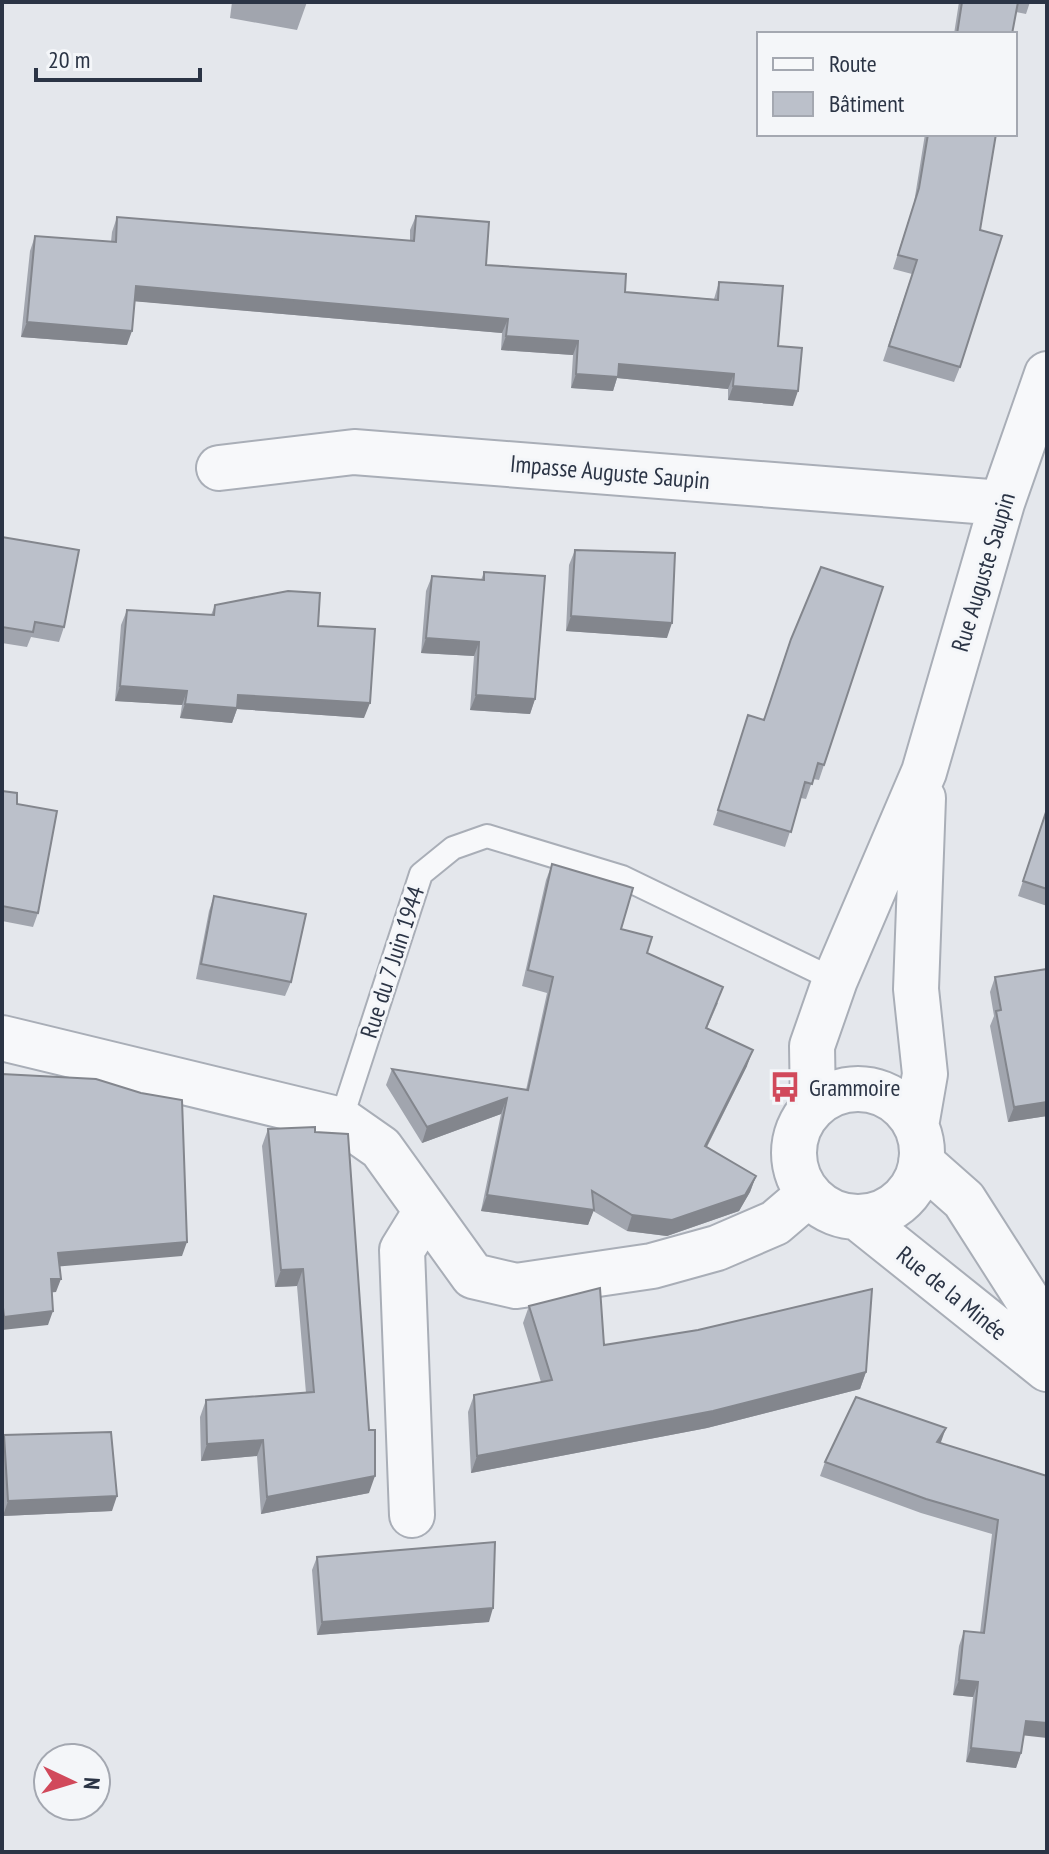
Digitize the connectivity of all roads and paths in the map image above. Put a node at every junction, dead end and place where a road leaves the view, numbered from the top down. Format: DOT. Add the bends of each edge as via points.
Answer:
graph roads {
  1 [pos="1047,374"];
  2 [pos="219,468"];
  3 [pos="1002,503"];
  4 [pos="924,772"];
  5 [pos="835,980"];
  6 [pos="2,1038"];
  7 [pos="813,1106"];
  8 [pos="341,1120"];
  9 [pos="919,1144"];
  10 [pos="809,1194"];
  11 [pos="426,1211"];
  12 [pos="857,1217"];
  13 [pos="1047,1330"];
  14 [pos="1047,1369"];
  15 [pos="412,1515"];
  1 -- 3 [label="street, Rue Auguste Saupin"];
  2 -- 3 [label="street, Impasse Auguste Saupin" via="354,452"];
  3 -- 4 [label="street, Rue Auguste Saupin"];
  4 -- 5 [label="street, Rue Auguste Saupin"];
  4 -- 9 [label="street, Rue Auguste Saupin" via="916,989 925,1074"];
  5 -- 7 [label="street, Rue Auguste Saupin" via="812,1046"];
  5 -- 8 [label="lane, Rue du 7 Juin 1944" via="622,877 487,836 453,848 421,874"];
  6 -- 8 [label="street"];
  7 -- 9 [label="street" via="850,1089 870,1090 905,1109"];
  7 -- 10 [label="street" via="801,1122 794,1160"];
  8 -- 11 [label="street" via="381,1148"];
  9 -- 12 [label="street" via="916,1179 892,1207"];
  9 -- 13 [label="street, Rue de la Minée" via="964,1200"];
  10 -- 11 [label="street" via="775,1223 717,1248 652,1266 516,1286 473,1276"];
  10 -- 12 [label="street" via="838,1215"];
  11 -- 15 [label="street" via="402,1250"];
  12 -- 14 [label="street, Rue de la Minée"];
}
